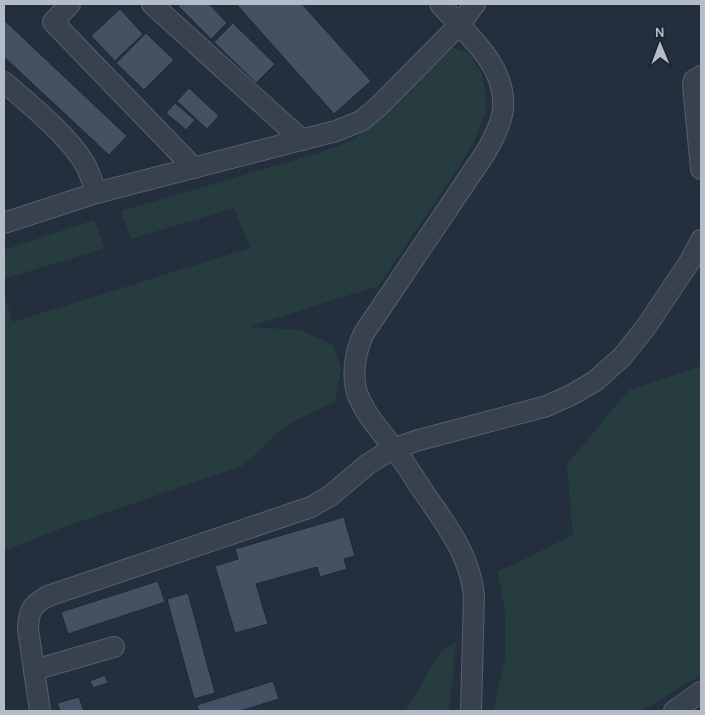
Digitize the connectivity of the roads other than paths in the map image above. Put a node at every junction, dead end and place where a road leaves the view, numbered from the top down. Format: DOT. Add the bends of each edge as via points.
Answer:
graph roads {
  1 [pos="70,4"];
  2 [pos="152,4"];
  3 [pos="440,4"];
  4 [pos="475,4"];
  5 [pos="459,25"];
  6 [pos="701,76"];
  7 [pos="4,82"];
  8 [pos="302,140"];
  9 [pos="194,168"];
  10 [pos="701,168"];
  11 [pos="96,193"];
  12 [pos="4,222"];
  13 [pos="701,240"];
  14 [pos="394,448"];
  15 [pos="114,646"];
  16 [pos="34,670"];
  17 [pos="701,692"];
  18 [pos="40,711"];
  19 [pos="471,711"];
  20 [pos="674,711"];
  1 -- 9 [label="street" via="53,22"];
  2 -- 8 [label="street"];
  3 -- 5 [label="street"];
  4 -- 5 [label="street"];
  5 -- 8 [label="street" via="361,121"];
  5 -- 14 [label="street" via="494,67 503,109 497,131 486,152 359,345 355,360 356,388 376,426"];
  6 -- 10 [label="street" via="694,80 693,85"];
  7 -- 11 [label="street" via="78,152"];
  8 -- 9 [label="street"];
  9 -- 11 [label="street"];
  11 -- 12 [label="street"];
  13 -- 14 [label="street" via="646,327 622,357 595,381 547,406"];
  14 -- 16 [label="street" via="311,507 38,601 31,608 28,619"];
  14 -- 19 [label="street" via="449,529 472,578"];
  15 -- 16 [label="street"];
  16 -- 18 [label="street"];
  17 -- 20 [label="street"];
}
